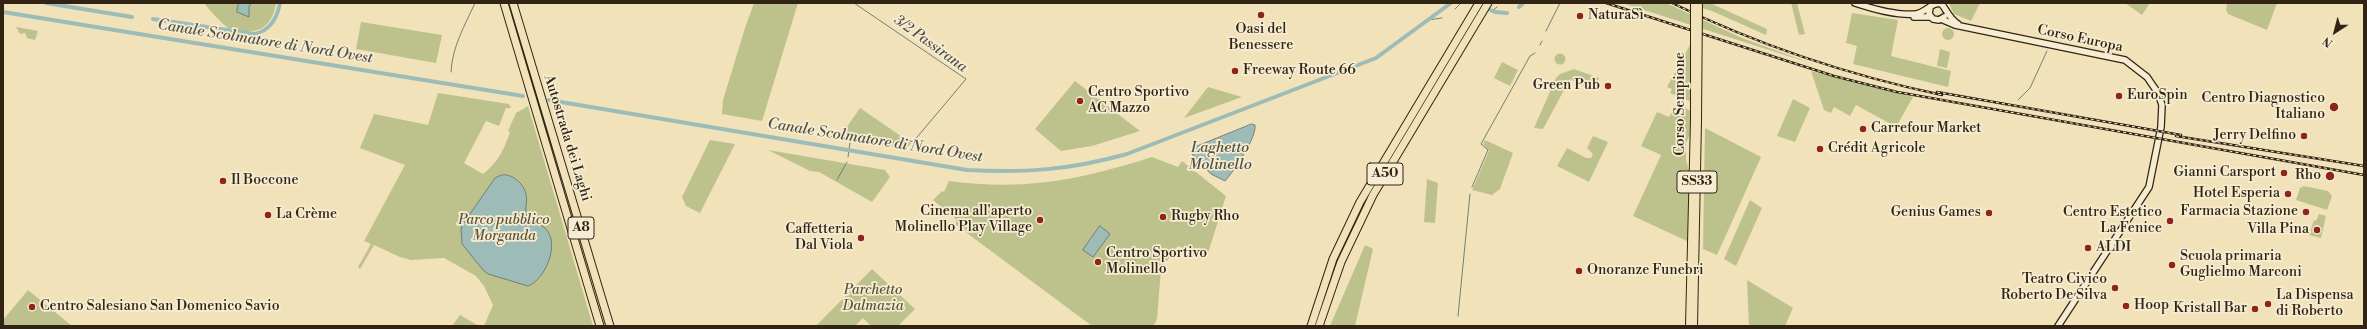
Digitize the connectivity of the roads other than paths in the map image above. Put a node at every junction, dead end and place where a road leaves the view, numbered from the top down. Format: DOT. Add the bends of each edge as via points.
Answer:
graph roads {
  1 [pos="504,3"];
  2 [pos="513,3"];
  3 [pos="1479,3"];
  4 [pos="1488,3"];
  5 [pos="1694,3"];
  6 [pos="1699,3"];
  7 [pos="1855,3"];
  8 [pos="1930,8"];
  9 [pos="1946,12"];
  10 [pos="1906,14"];
  11 [pos="1931,17"];
  12 [pos="1941,19"];
  13 [pos="1962,26"];
  14 [pos="1696,120"];
  15 [pos="1693,252"];
  16 [pos="600,326"];
  17 [pos="610,326"];
  18 [pos="1311,326"];
  19 [pos="1319,326"];
  20 [pos="1689,326"];
  21 [pos="1694,326"];
  22 [pos="2058,326"];
  1 -- 16 [label="highway, Autostrada dei Laghi / A8"];
  2 -- 17 [label="highway, Autostrada dei Laghi / A8"];
  3 -- 18 [label="highway, A50" via="1360,202 1334,259"];
  4 -- 19 [label="highway, A50" via="1373,195 1341,262"];
  5 -- 14 [label="highway, Corso Sempione / SS33, bridge"];
  6 -- 14 [label="highway, Corso Sempione / SS33, bridge"];
  7 -- 10 [label="main road"];
  8 -- 9 [label="main road" via="1938,3 1945,7"];
  8 -- 10 [label="main road" via="1922,13"];
  8 -- 11 [label="main road"];
  9 -- 12 [label="main road"];
  9 -- 13 [label="main road, Corso Europa"];
  10 -- 11 [label="main road"];
  11 -- 12 [label="main road"];
  12 -- 13 [label="main road, Corso Europa"];
  13 -- 22 [label="main road, Corso Europa" via="2125,60 2147,77 2159,96 2162,120 2148,190"];
  14 -- 15 [label="highway, Corso Sempione / SS33"];
  15 -- 20 [label="highway, Corso Sempione / SS33"];
  15 -- 21 [label="highway, Corso Sempione / SS33"];
}
